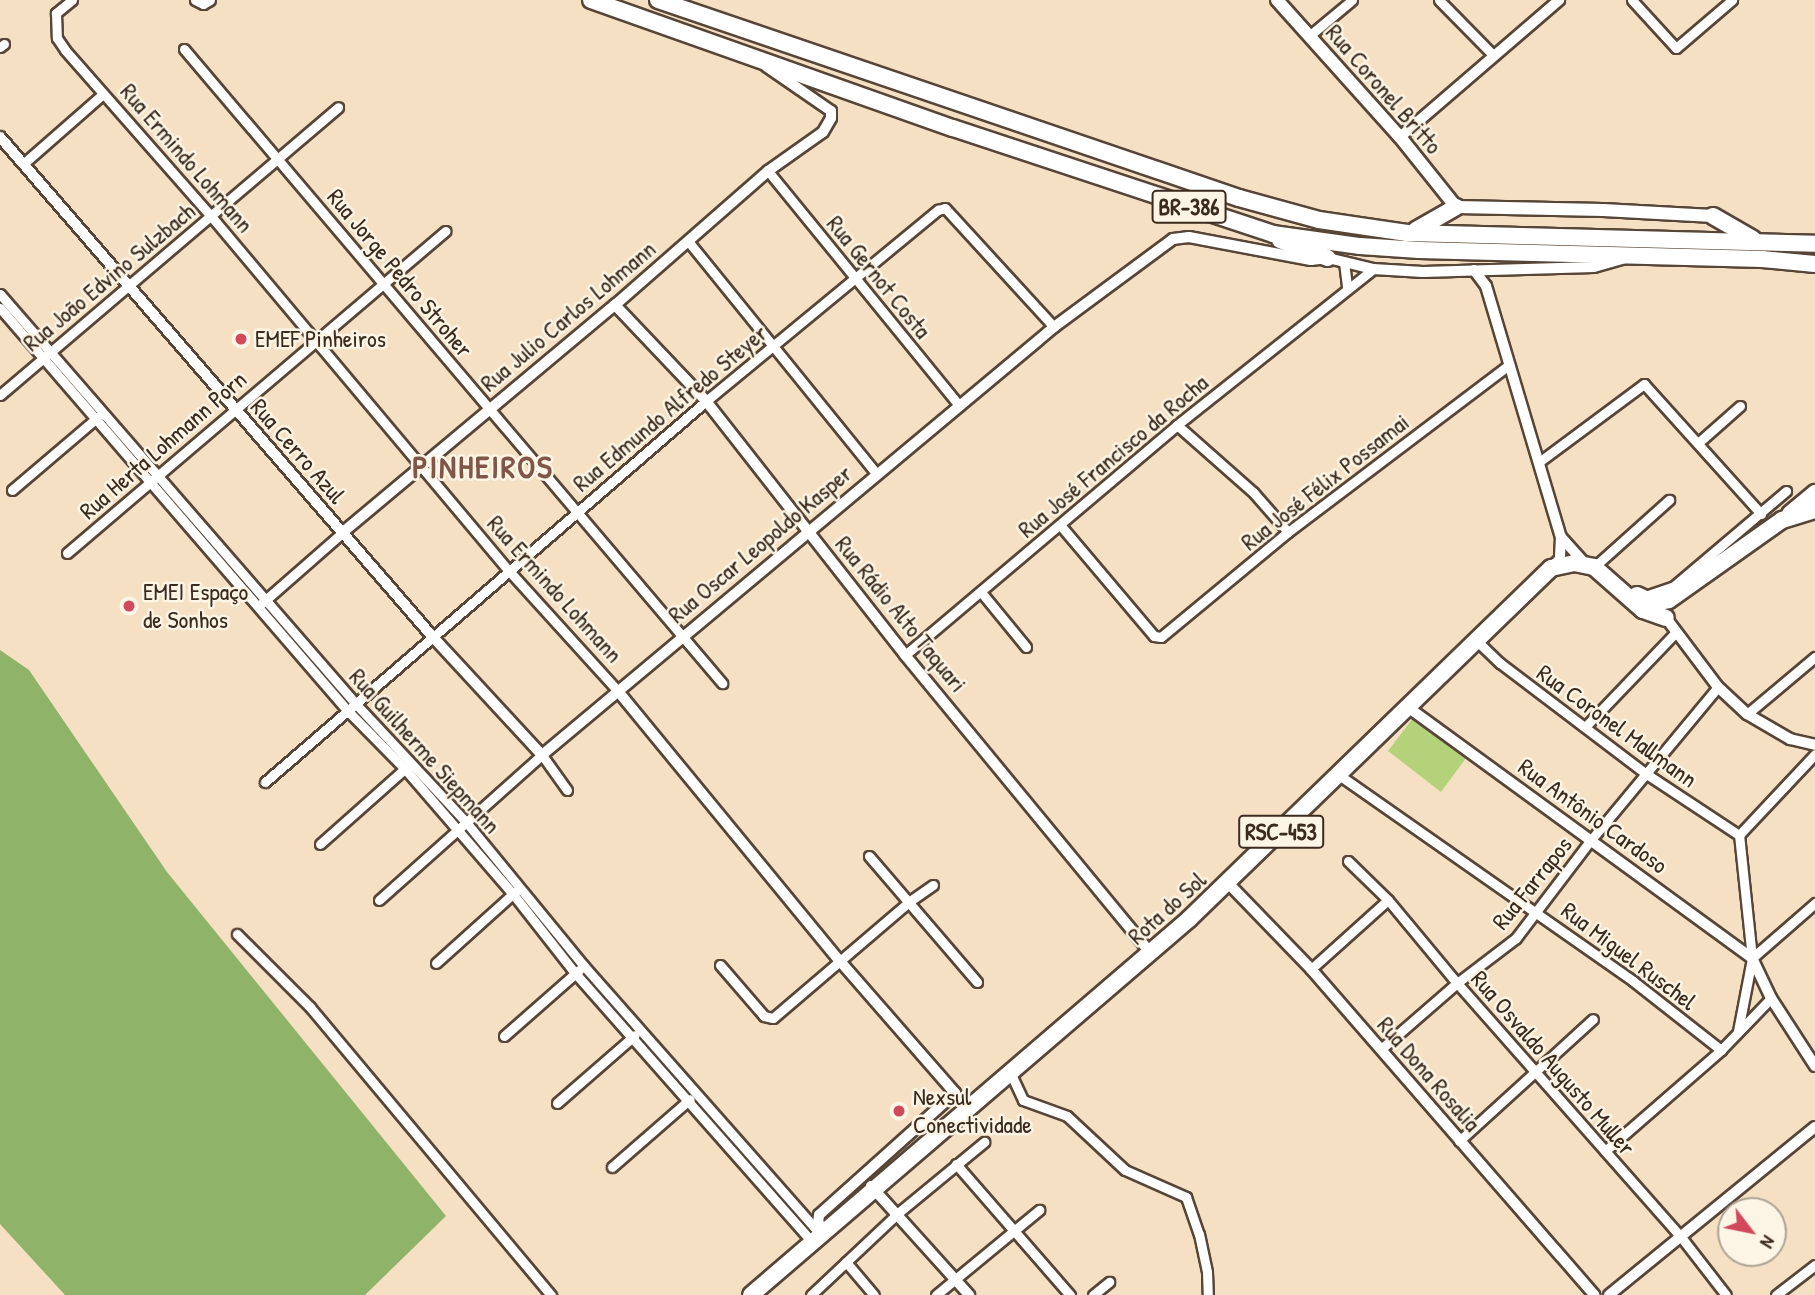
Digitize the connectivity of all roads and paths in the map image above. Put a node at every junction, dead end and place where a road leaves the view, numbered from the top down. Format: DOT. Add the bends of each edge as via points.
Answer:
graph roads {
  1 [pos="72,0"];
  2 [pos="195,0"];
  3 [pos="211,0"];
  4 [pos="591,0"];
  5 [pos="659,0"];
  6 [pos="1277,0"];
  7 [pos="1352,0"];
  8 [pos="1439,0"];
  9 [pos="1559,0"];
  10 [pos="1632,0"];
  11 [pos="1732,0"];
  12 [pos="1310,36"];
  13 [pos="184,49"];
  14 [pos="1494,56"];
  15 [pos="759,61"];
  16 [pos="103,94"];
  17 [pos="338,107"];
  18 [pos="0,136"];
  19 [pos="1399,136"];
  20 [pos="278,159"];
  21 [pos="23,164"];
  22 [pos="768,171"];
  23 [pos="1456,207"];
  24 [pos="211,216"];
  25 [pos="1713,216"];
  26 [pos="445,231"];
  27 [pos="1406,233"];
  28 [pos="1273,234"];
  29 [pos="688,241"];
  30 [pos="1761,242"];
  31 [pos="1815,244"];
  32 [pos="1628,257"];
  33 [pos="1336,260"];
  34 [pos="1815,264"];
  35 [pos="1373,269"];
  36 [pos="1490,269"];
  37 [pos="1474,270"];
  38 [pos="855,279"];
  39 [pos="382,283"];
  40 [pos="128,285"];
  41 [pos="1486,286"];
  42 [pos="1348,287"];
  43 [pos="0,294"];
  44 [pos="615,305"];
  45 [pos="0,308"];
  46 [pos="1054,327"];
  47 [pos="315,340"];
  48 [pos="775,346"];
  49 [pos="47,355"];
  50 [pos="1509,365"];
  51 [pos="0,395"];
  52 [pos="706,401"];
  53 [pos="960,406"];
  54 [pos="1740,406"];
  55 [pos="234,409"];
  56 [pos="491,410"];
  57 [pos="100,415"];
  58 [pos="1177,425"];
  59 [pos="1698,443"];
  60 [pos="1539,462"];
  61 [pos="421,466"];
  62 [pos="877,474"];
  63 [pos="155,479"];
  64 [pos="12,489"];
  65 [pos="1786,491"];
  66 [pos="1815,494"];
  67 [pos="1669,500"];
  68 [pos="578,510"];
  69 [pos="1815,510"];
  70 [pos="1761,514"];
  71 [pos="1782,520"];
  72 [pos="1061,526"];
  73 [pos="808,532"];
  74 [pos="1289,532"];
  75 [pos="342,533"];
  76 [pos="1561,537"];
  77 [pos="67,553"];
  78 [pos="1733,556"];
  79 [pos="1551,568"];
  80 [pos="1594,568"];
  81 [pos="510,572"];
  82 [pos="1700,578"];
  83 [pos="981,592"];
  84 [pos="1636,594"];
  85 [pos="262,603"];
  86 [pos="1654,603"];
  87 [pos="1666,618"];
  88 [pos="1675,633"];
  89 [pos="683,635"];
  90 [pos="432,636"];
  91 [pos="1477,642"];
  92 [pos="1026,648"];
  93 [pos="905,655"];
  94 [pos="1815,657"];
  95 [pos="722,683"];
  96 [pos="1718,687"];
  97 [pos="617,690"];
  98 [pos="351,706"];
  99 [pos="1409,708"];
  100 [pos="1747,715"];
  101 [pos="1585,727"];
  102 [pos="1815,745"];
  103 [pos="1815,754"];
  104 [pos="542,755"];
  105 [pos="408,766"];
  106 [pos="1645,773"];
  107 [pos="1339,775"];
  108 [pos="265,782"];
  109 [pos="567,790"];
  110 [pos="466,822"];
  111 [pos="457,829"];
  112 [pos="1739,835"];
  113 [pos="1590,841"];
  114 [pos="320,844"];
  115 [pos="869,856"];
  116 [pos="1348,861"];
  117 [pos="1228,883"];
  118 [pos="933,885"];
  119 [pos="520,887"];
  120 [pos="513,894"];
  121 [pos="379,900"];
  122 [pos="1388,900"];
  123 [pos="910,901"];
  124 [pos="1815,904"];
  125 [pos="1536,911"];
  126 [pos="552,925"];
  127 [pos="542,933"];
  128 [pos="237,934"];
  129 [pos="1151,953"];
  130 [pos="1752,958"];
  131 [pos="839,960"];
  132 [pos="436,963"];
  133 [pos="720,965"];
  134 [pos="584,966"];
  135 [pos="1311,969"];
  136 [pos="575,974"];
  137 [pos="977,982"];
  138 [pos="1457,984"];
  139 [pos="1770,998"];
  140 [pos="1592,1019"];
  141 [pos="641,1030"];
  142 [pos="1738,1031"];
  143 [pos="504,1036"];
  144 [pos="632,1037"];
  145 [pos="1381,1049"];
  146 [pos="1721,1050"];
  147 [pos="1815,1066"];
  148 [pos="1010,1072"];
  149 [pos="1535,1072"];
  150 [pos="696,1093"];
  151 [pos="955,1093"];
  152 [pos="980,1098"];
  153 [pos="688,1101"];
  154 [pos="557,1103"];
  155 [pos="1815,1127"];
  156 [pos="1459,1141"];
  157 [pos="984,1142"];
  158 [pos="1605,1151"];
  159 [pos="956,1164"];
  160 [pos="612,1167"];
  161 [pos="862,1177"];
  162 [pos="874,1189"];
  163 [pos="1039,1210"];
  164 [pos="898,1213"];
  165 [pos="1012,1230"];
  166 [pos="815,1231"];
  167 [pos="1681,1237"];
  168 [pos="846,1262"];
  169 [pos="1815,1265"];
  170 [pos="955,1279"];
  171 [pos="1109,1282"];
  172 [pos="551,1295"];
  173 [pos="751,1295"];
  174 [pos="811,1295"];
  175 [pos="874,1295"];
  176 [pos="936,1295"];
  177 [pos="969,1295"];
  178 [pos="1070,1295"];
  179 [pos="1093,1295"];
  180 [pos="1208,1295"];
  181 [pos="1594,1295"];
  182 [pos="1609,1295"];
  183 [pos="1726,1295"];
  184 [pos="1776,1295"];
  1 -- 16 [label="street, Rua Ermindo Lohmann" via="56,13 57,38"];
  2 -- 3 [label="street" via="203,4"];
  4 -- 15 [label="highway, BR-386"];
  5 -- 27 [label="highway, BR-386" via="1240,198 1320,220"];
  6 -- 12 [label="main road, Rua Coronel Britto"];
  7 -- 12 [label="street"];
  8 -- 14 [label="street"];
  9 -- 14 [label="street"];
  10 -- 11 [label="street" via="1676,48"];
  12 -- 19 [label="main road, Rua Coronel Britto"];
  13 -- 20 [label="street, Rua Jorge Pedro Stroher"];
  14 -- 19 [label="street"];
  15 -- 22 [label="street, Rua Julio Carlos Lohmann" via="831,111 823,132"];
  15 -- 28 [label="highway, BR-386"];
  16 -- 21 [label="street"];
  16 -- 24 [label="street, Rua Ermindo Lohmann"];
  17 -- 20 [label="street, Rua João Edvino Sulzbach"];
  18 -- 21 [label="street, Rua Cerro Azul"];
  19 -- 23 [label="main road, Rua Coronel Britto"];
  20 -- 24 [label="street, Rua João Edvino Sulzbach"];
  20 -- 39 [label="street, Rua Jorge Pedro Stroher"];
  21 -- 40 [label="street, Rua Cerro Azul"];
  22 -- 29 [label="street, Rua Julio Carlos Lohmann"];
  22 -- 38 [label="street, Rua Gernot Costa"];
  23 -- 25 [label="main road"];
  23 -- 27 [label="highway" via="1431,224"];
  24 -- 40 [label="street, Rua João Edvino Sulzbach"];
  24 -- 47 [label="street, Rua Ermindo Lohmann"];
  25 -- 30 [label="highway"];
  26 -- 39 [label="street, Rua Herta Lohmann Porn"];
  27 -- 30 [label="highway, BR-386"];
  28 -- 32 [label="highway, BR-386" via="1419,250"];
  28 -- 33 [label="highway" via="1292,246"];
  29 -- 44 [label="street, Rua Julio Carlos Lohmann"];
  29 -- 48 [label="street"];
  30 -- 31 [label="highway, BR-386"];
  32 -- 34 [label="highway, BR-386"];
  32 -- 36 [label="street" via="1594,267"];
  33 -- 35 [label="street"];
  33 -- 42 [label="street"];
  33 -- 46 [label="street, Rua Oscar Leopoldo Kasper" via="1311,260 1180,236"];
  35 -- 37 [label="street"];
  35 -- 42 [label="street, Rua José Francisco da Rocha"];
  36 -- 37 [label="street"];
  36 -- 41 [label="street"];
  37 -- 41 [label="street"];
  38 -- 46 [label="street, Rua Edmundo Alfredo Steyer" via="946,208"];
  38 -- 48 [label="street, Rua Edmundo Alfredo Steyer"];
  38 -- 53 [label="street, Rua Gernot Costa"];
  39 -- 47 [label="street, Rua Herta Lohmann Porn"];
  39 -- 56 [label="street, Rua Jorge Pedro Stroher"];
  40 -- 49 [label="street, Rua João Edvino Sulzbach"];
  40 -- 55 [label="street, Rua Cerro Azul"];
  41 -- 50 [label="street"];
  42 -- 58 [label="street, Rua José Francisco da Rocha"];
  43 -- 49 [label="street, Rua Guilherme Siepmann"];
  44 -- 52 [label="street, Rua Rádio Alto Taquari"];
  44 -- 56 [label="street, Rua Julio Carlos Lohmann"];
  45 -- 49 [label="street, Rua Guilherme Siepmann"];
  46 -- 53 [label="street, Rua Oscar Leopoldo Kasper"];
  47 -- 55 [label="street, Rua Herta Lohmann Porn"];
  47 -- 61 [label="street, Rua Ermindo Lohmann"];
  48 -- 52 [label="street, Rua Edmundo Alfredo Steyer"];
  48 -- 62 [label="street"];
  49 -- 51 [label="street, Rua João Edvino Sulzbach"];
  49 -- 57 [label="street, Rua Guilherme Siepmann"];
  50 -- 60 [label="street"];
  50 -- 74 [label="street, Rua José Félix Possamai"];
  52 -- 68 [label="street, Rua Edmundo Alfredo Steyer"];
  52 -- 73 [label="street, Rua Rádio Alto Taquari"];
  53 -- 62 [label="street, Rua Oscar Leopoldo Kasper"];
  54 -- 59 [label="street"];
  55 -- 63 [label="street, Rua Herta Lohmann Porn"];
  55 -- 75 [label="street, Rua Cerro Azul"];
  56 -- 61 [label="street, Rua Julio Carlos Lohmann"];
  56 -- 68 [label="street, Rua Jorge Pedro Stroher"];
  57 -- 63 [label="street, Rua Guilherme Siepmann"];
  57 -- 64 [label="street"];
  58 -- 72 [label="street, Rua José Francisco da Rocha"];
  58 -- 74 [label="street" via="1253,492"];
  59 -- 60 [label="street" via="1644,384"];
  59 -- 70 [label="street"];
  60 -- 76 [label="street"];
  61 -- 75 [label="street, Rua Julio Carlos Lohmann"];
  61 -- 81 [label="street, Rua Ermindo Lohmann"];
  62 -- 73 [label="street, Rua Oscar Leopoldo Kasper"];
  63 -- 77 [label="street, Rua Herta Lohmann Porn"];
  63 -- 85 [label="street, Rua Guilherme Siepmann"];
  65 -- 70 [label="street"];
  66 -- 71 [label="highway"];
  67 -- 80 [label="street"];
  68 -- 81 [label="street, Rua Edmundo Alfredo Steyer"];
  68 -- 89 [label="street, Rua Jorge Pedro Stroher"];
  69 -- 71 [label="highway"];
  70 -- 84 [label="street" via="1674,586 1657,595"];
  71 -- 78 [label="highway"];
  72 -- 74 [label="street, Rua José Félix Possamai" via="1154,636 1161,637"];
  72 -- 83 [label="street, Rua José Francisco da Rocha"];
  73 -- 89 [label="street, Rua Oscar Leopoldo Kasper"];
  73 -- 93 [label="street, Rua Rádio Alto Taquari"];
  75 -- 85 [label="street, Rua Julio Carlos Lohmann"];
  75 -- 90 [label="street, Rua Cerro Azul"];
  76 -- 79 [label="street" via="1560,559"];
  76 -- 80 [label="street"];
  78 -- 82 [label="highway"];
  78 -- 87 [label="highway"];
  79 -- 80 [label="highway"];
  79 -- 91 [label="highway, Rota do Sol / RSC-453"];
  80 -- 84 [label="highway"];
  80 -- 87 [label="highway" via="1643,610"];
  81 -- 90 [label="street, Rua Edmundo Alfredo Steyer"];
  81 -- 97 [label="street, Rua Ermindo Lohmann"];
  82 -- 86 [label="highway" via="1669,600"];
  82 -- 87 [label="highway" via="1670,606"];
  83 -- 92 [label="street"];
  83 -- 93 [label="street, Rua José Francisco da Rocha"];
  84 -- 86 [label="highway"];
  85 -- 98 [label="street, Rua Guilherme Siepmann"];
  86 -- 87 [label="highway"];
  87 -- 88 [label="street"];
  88 -- 96 [label="street"];
  88 -- 101 [label="street"];
  89 -- 95 [label="street, Rua Jorge Pedro Stroher"];
  89 -- 97 [label="street, Rua Oscar Leopoldo Kasper"];
  90 -- 98 [label="street, Rua Edmundo Alfredo Steyer"];
  90 -- 104 [label="street, Rua Cerro Azul"];
  91 -- 99 [label="highway, Rota do Sol / RSC-453"];
  91 -- 101 [label="street, Rua Coronel Mallmann"];
  93 -- 129 [label="street, Rua Rádio Alto Taquari"];
  94 -- 100 [label="street"];
  96 -- 100 [label="street"];
  96 -- 106 [label="street, Rua Farrapos"];
  97 -- 104 [label="street, Rua Oscar Leopoldo Kasper"];
  97 -- 131 [label="street, Rua Ermindo Lohmann"];
  98 -- 105 [label="street, Rua Guilherme Siepmann"];
  98 -- 108 [label="street, Rua Edmundo Alfredo Steyer"];
  99 -- 107 [label="highway, Rota do Sol / RSC-453"];
  99 -- 113 [label="street, Rua Antônio Cardoso"];
  100 -- 102 [label="street" via="1790,739"];
  101 -- 106 [label="street, Rua Coronel Mallmann"];
  103 -- 112 [label="street"];
  104 -- 109 [label="street, Rua Cerro Azul"];
  104 -- 110 [label="street, Rua Oscar Leopoldo Kasper"];
  105 -- 110 [label="street, Rua Guilherme Siepmann"];
  105 -- 111 [label="street, Rua Guilherme Siepmann"];
  105 -- 114 [label="street"];
  106 -- 112 [label="street, Rua Coronel Mallmann"];
  106 -- 113 [label="street, Rua Farrapos"];
  107 -- 117 [label="highway, Rota do Sol / RSC-453"];
  107 -- 125 [label="street, Rua Miguel Ruschel"];
  110 -- 111 [label="street, Rua Oscar Leopoldo Kasper"];
  110 -- 119 [label="street, Rua Guilherme Siepmann"];
  111 -- 120 [label="street, Rua Guilherme Siepmann"];
  111 -- 121 [label="street, Rua Oscar Leopoldo Kasper"];
  112 -- 130 [label="street"];
  113 -- 125 [label="street, Rua Farrapos"];
  113 -- 130 [label="street, Rua Antônio Cardoso"];
  115 -- 123 [label="street"];
  116 -- 122 [label="street, Rua Osvaldo Augusto Muller"];
  117 -- 129 [label="highway, Rota do Sol / RSC-453"];
  117 -- 135 [label="street, Rua Dona Rosalia"];
  118 -- 123 [label="street"];
  119 -- 120 [label="street"];
  119 -- 126 [label="street, Rua Guilherme Siepmann"];
  120 -- 127 [label="street, Rua Guilherme Siepmann"];
  120 -- 132 [label="street"];
  122 -- 135 [label="street"];
  122 -- 138 [label="street, Rua Osvaldo Augusto Muller"];
  123 -- 131 [label="street"];
  123 -- 137 [label="street"];
  124 -- 130 [label="street"];
  125 -- 138 [label="street, Rua Farrapos" via="1516,939"];
  125 -- 146 [label="street, Rua Miguel Ruschel"];
  126 -- 127 [label="street"];
  126 -- 134 [label="street, Rua Guilherme Siepmann"];
  127 -- 136 [label="street, Rua Guilherme Siepmann"];
  128 -- 172 [label="street" via="310,1007"];
  129 -- 148 [label="highway, Rota do Sol / RSC-453"];
  130 -- 139 [label="street"];
  130 -- 142 [label="street"];
  131 -- 133 [label="street" via="773,1018 764,1016"];
  131 -- 151 [label="street, Rua Ermindo Lohmann"];
  134 -- 136 [label="street"];
  134 -- 141 [label="street, Rua Guilherme Siepmann"];
  135 -- 145 [label="street, Rua Dona Rosalia"];
  136 -- 143 [label="street"];
  136 -- 144 [label="street, Rua Guilherme Siepmann"];
  138 -- 145 [label="street, Rua Farrapos"];
  138 -- 149 [label="street, Rua Osvaldo Augusto Muller"];
  139 -- 142 [label="street"];
  139 -- 147 [label="street"];
  140 -- 149 [label="street"];
  141 -- 144 [label="street"];
  141 -- 150 [label="street, Rua Guilherme Siepmann"];
  142 -- 146 [label="street"];
  144 -- 153 [label="street, Rua Guilherme Siepmann"];
  144 -- 154 [label="street"];
  145 -- 156 [label="street, Rua Dona Rosalia"];
  146 -- 158 [label="street"];
  148 -- 152 [label="highway, Rota do Sol / RSC-453"];
  148 -- 180 [label="street" via="1023,1100 1067,1116 1125,1170 1186,1197 1199,1234"];
  149 -- 156 [label="street"];
  149 -- 158 [label="street, Rua Osvaldo Augusto Muller"];
  150 -- 153 [label="street"];
  150 -- 166 [label="street, Rua Guilherme Siepmann"];
  151 -- 152 [label="street"];
  151 -- 161 [label="street"];
  152 -- 162 [label="highway, Rota do Sol / RSC-453"];
  153 -- 160 [label="street"];
  153 -- 166 [label="street, Rua Guilherme Siepmann"];
  155 -- 167 [label="street"];
  156 -- 181 [label="street, Rua Dona Rosalia"];
  157 -- 159 [label="street"];
  158 -- 167 [label="street, Rua Osvaldo Augusto Muller"];
  159 -- 164 [label="street"];
  159 -- 165 [label="street"];
  161 -- 162 [label="street"];
  161 -- 166 [label="street"];
  162 -- 164 [label="street"];
  162 -- 166 [label="highway, Rota do Sol / RSC-453"];
  163 -- 165 [label="street"];
  164 -- 168 [label="street"];
  164 -- 170 [label="street"];
  165 -- 170 [label="street"];
  165 -- 178 [label="street"];
  166 -- 173 [label="highway, Rota do Sol / RSC-453"];
  167 -- 182 [label="street"];
  167 -- 183 [label="street, Rua Osvaldo Augusto Muller"];
  168 -- 174 [label="street"];
  168 -- 175 [label="street"];
  169 -- 184 [label="street"];
  170 -- 176 [label="street"];
  170 -- 177 [label="street"];
  171 -- 179 [label="street"];
}
